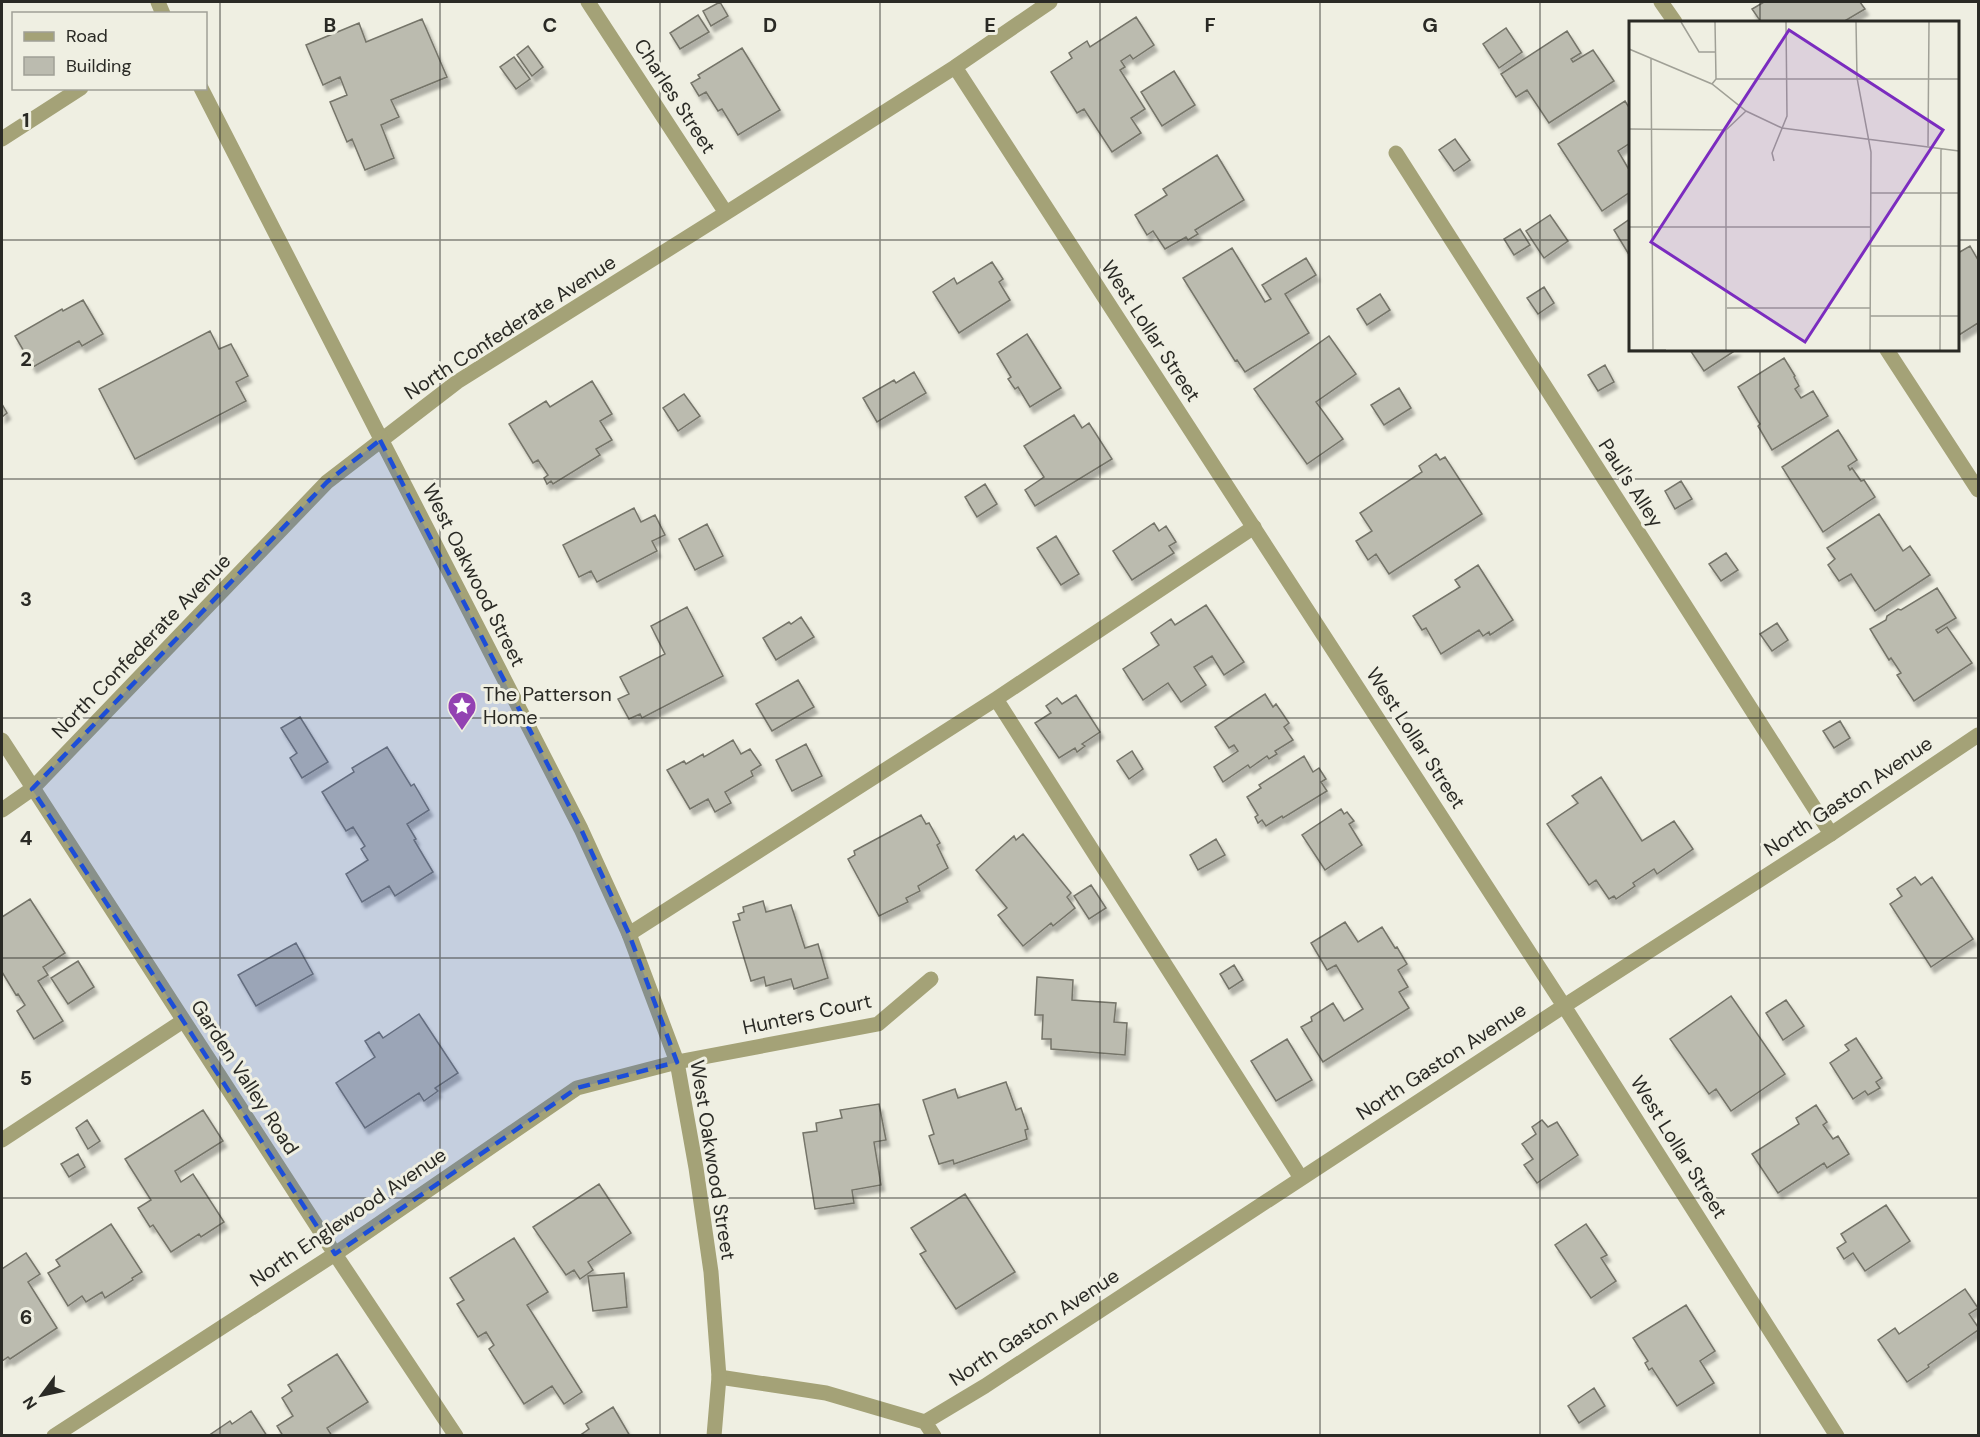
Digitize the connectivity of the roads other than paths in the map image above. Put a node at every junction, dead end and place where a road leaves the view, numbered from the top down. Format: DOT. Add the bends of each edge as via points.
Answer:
graph roads {
  1 [pos="588,2"];
  2 [pos="1050,2"];
  3 [pos="1661,2"];
  4 [pos="1674,21"];
  5 [pos="955,67"];
  6 [pos="78,90"];
  7 [pos="202,90"];
  8 [pos="2,139"];
  9 [pos="1396,153"];
  10 [pos="726,213"];
  11 [pos="1888,351"];
  12 [pos="380,440"];
  13 [pos="1978,490"];
  14 [pos="1254,527"];
  15 [pos="996,699"];
  16 [pos="1978,735"];
  17 [pos="2,740"];
  18 [pos="32,789"];
  19 [pos="2,810"];
  20 [pos="1831,834"];
  21 [pos="629,933"];
  22 [pos="931,979"];
  23 [pos="1564,1006"];
  24 [pos="183,1021"];
  25 [pos="677,1062"];
  26 [pos="2,1140"];
  27 [pos="1301,1178"];
  28 [pos="335,1254"];
  29 [pos="719,1377"];
  30 [pos="925,1422"];
  31 [pos="54,1436"];
  32 [pos="456,1436"];
  33 [pos="714,1436"];
  34 [pos="934,1436"];
  35 [pos="1837,1436"];
  1 -- 10 [label="street, Charles Street"];
  2 -- 5 [label="street, North Confederate Avenue"];
  3 -- 4 [label="street"];
  5 -- 10 [label="street, North Confederate Avenue"];
  5 -- 14 [label="street, West Lollar Street"];
  6 -- 8 [label="street"];
  7 -- 12 [label="street, West Oakwood Street"];
  9 -- 20 [label="street, Paul's Alley"];
  10 -- 12 [label="street, North Confederate Avenue" via="457,382"];
  11 -- 13 [label="street"];
  12 -- 18 [label="street, North Confederate Avenue" via="327,482"];
  12 -- 21 [label="street, West Oakwood Street" via="581,829"];
  14 -- 15 [label="street"];
  14 -- 23 [label="street, West Lollar Street"];
  15 -- 21 [label="street"];
  15 -- 27 [label="street"];
  16 -- 20 [label="street, North Gaston Avenue"];
  17 -- 18 [label="street, Garden Valley Road"];
  18 -- 19 [label="street, North Confederate Avenue"];
  18 -- 24 [label="street, Garden Valley Road"];
  20 -- 23 [label="street, North Gaston Avenue"];
  21 -- 25 [label="street, West Oakwood Street"];
  22 -- 25 [label="street, Hunters Court" via="878,1024"];
  23 -- 27 [label="street, North Gaston Avenue"];
  23 -- 35 [label="street, West Lollar Street"];
  24 -- 26 [label="street"];
  24 -- 28 [label="street, Garden Valley Road"];
  25 -- 28 [label="street, North Englewood Avenue" via="577,1088"];
  25 -- 29 [label="street, West Oakwood Street" via="711,1272"];
  27 -- 30 [label="street, North Gaston Avenue"];
  28 -- 31 [label="street, North Englewood Avenue"];
  28 -- 32 [label="street, Garden Valley Road"];
  29 -- 30 [label="street" via="826,1393"];
  29 -- 33 [label="street, West Oakwood Street"];
  30 -- 34 [label="street"];
}
